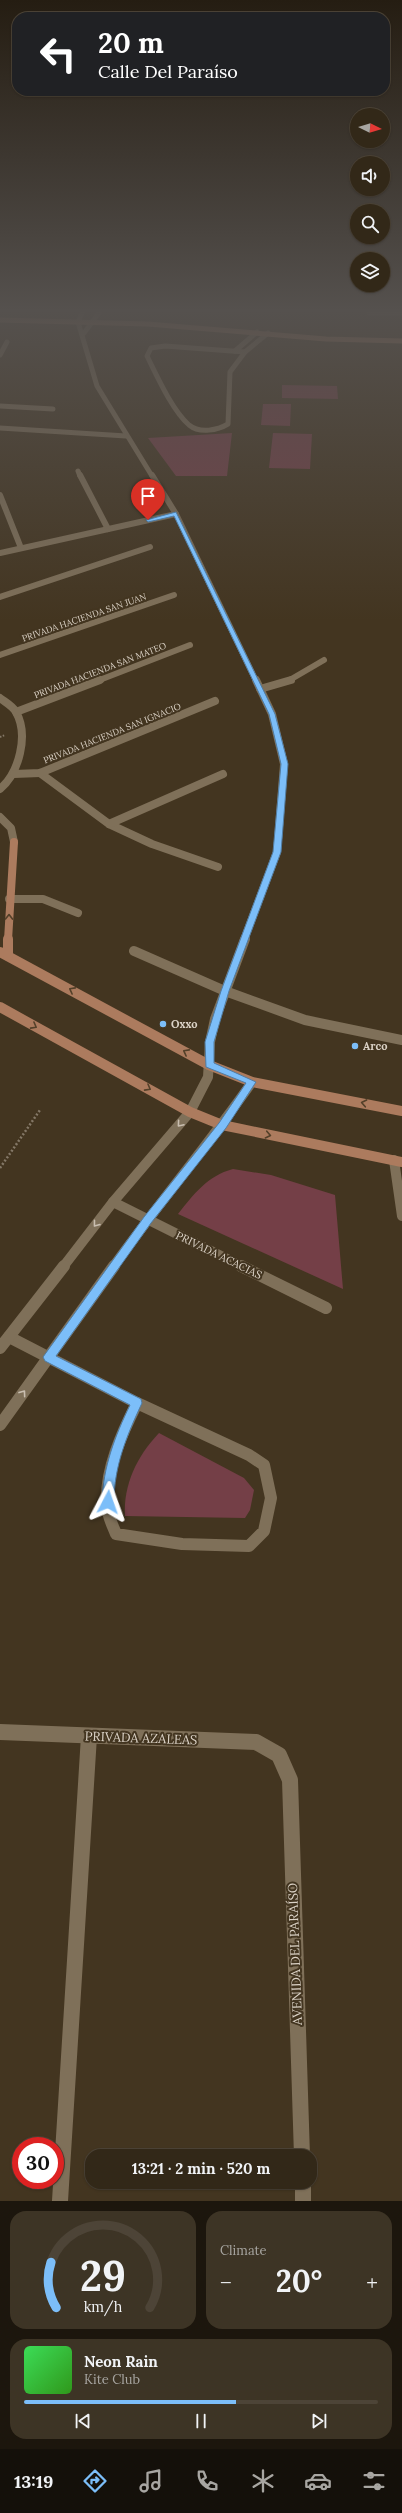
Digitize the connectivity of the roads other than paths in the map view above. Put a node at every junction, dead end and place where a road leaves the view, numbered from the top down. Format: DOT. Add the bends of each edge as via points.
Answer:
graph roads {
  1 [pos="114,416"];
  2 [pos="183,416"];
  3 [pos="228,416"];
  4 [pos="0,428"];
  5 [pos="126,436"];
  6 [pos="78,471"];
  7 [pos="0,495"];
  8 [pos="176,514"];
  9 [pos="108,529"];
  10 [pos="150,547"];
  11 [pos="22,548"];
  12 [pos="0,553"];
  13 [pos="174,595"];
  14 [pos="0,597"];
  15 [pos="190,645"];
  16 [pos="0,655"];
  17 [pos="324,660"];
  18 [pos="260,690"];
  19 [pos="0,698"];
  20 [pos="215,701"];
  21 [pos="16,712"];
  22 [pos="40,773"];
  23 [pos="14,774"];
  24 [pos="223,774"];
  25 [pos="0,789"];
  26 [pos="0,817"];
  27 [pos="109,824"];
  28 [pos="14,842"];
  29 [pos="218,868"];
  30 [pos="9,898"];
  31 [pos="78,913"];
  32 [pos="134,951"];
  33 [pos="4,954"];
  34 [pos="225,991"];
  35 [pos="0,1007"];
  36 [pos="402,1040"];
  37 [pos="209,1065"];
  38 [pos="252,1082"];
  39 [pos="402,1111"];
  40 [pos="190,1112"];
  41 [pos="222,1125"];
  42 [pos="398,1161"];
  43 [pos="113,1202"];
  44 [pos="402,1216"];
  45 [pos="147,1220"];
  46 [pos="326,1308"];
  47 [pos="9,1336"];
  48 [pos="0,1348"];
  49 [pos="48,1357"];
  50 [pos="137,1403"];
  51 [pos="0,1425"];
  52 [pos="0,1732"];
  53 [pos="89,1736"];
  54 [pos="279,1755"];
  55 [pos="302,2149"];
  56 [pos="302,2189"];
  57 [pos="60,2201"];
  58 [pos="303,2201"];
  1 -- 5 [label="street"];
  2 -- 3 [label="street" via="192,427 214,429 221,429 228,424"];
  4 -- 5 [label="street"];
  5 -- 8 [label="street"];
  6 -- 9 [label="street"];
  7 -- 11 [label="street"];
  8 -- 9 [label="street"];
  8 -- 18 [label="street"];
  9 -- 11 [label="street"];
  10 -- 14 [label="street"];
  11 -- 12 [label="street"];
  13 -- 16 [label="street, PRIVADA HACIENDA SAN JUAN"];
  15 -- 21 [label="street, PRIVADA HACIENDA SAN MATEO"];
  17 -- 18 [label="street" via="299,678"];
  18 -- 34 [label="street" via="272,714 284,764 277,852"];
  19 -- 21 [label="street"];
  20 -- 22 [label="street, PRIVADA HACIENDA SAN IGNACIO"];
  21 -- 23 [label="street" via="20,722 21,740"];
  22 -- 23 [label="street, PRIVADA HACIENDA SAN IGNACIO"];
  22 -- 27 [label="street"];
  23 -- 25 [label="street"];
  24 -- 27 [label="street"];
  26 -- 28 [label="street" via="11,828"];
  27 -- 29 [label="street" via="152,844"];
  28 -- 30 [label="main road"];
  30 -- 31 [label="street" via="43,899"];
  33 -- 30 [label="main road, one-way"];
  32 -- 34 [label="street"];
  37 -- 33 [label="main road, one-way"];
  34 -- 36 [label="street" via="305,1020"];
  34 -- 37 [label="street" via="210,1042"];
  35 -- 40 [label="main road, one-way"];
  37 -- 38 [label="main road"];
  37 -- 40 [label="street" via="208,1077"];
  39 -- 38 [label="main road, one-way"];
  38 -- 41 [label="street"];
  40 -- 41 [label="main road"];
  40 -- 43 [label="street, one-way"];
  41 -- 42 [label="main road, one-way"];
  41 -- 45 [label="street"];
  42 -- 44 [label="street"];
  43 -- 45 [label="street, PRIVADA ACACIAS"];
  43 -- 47 [label="street, one-way"];
  45 -- 46 [label="street, PRIVADA ACACIAS"];
  45 -- 49 [label="street"];
  47 -- 48 [label="street"];
  47 -- 49 [label="street"];
  49 -- 50 [label="street"];
  51 -- 49 [label="street, one-way"];
  50 -- 50 [label="street" via="118,1443 108,1488 108,1516 116,1534 142,1541 224,1547 249,1546 264,1531 271,1498 264,1465"];
  52 -- 53 [label="street, PRIVADA AZALEAS"];
  53 -- 54 [label="street, PRIVADA AZALEAS" via="256,1742"];
  53 -- 57 [label="street"];
  54 -- 55 [label="street, AVENIDA DEL PARAÍSO" via="290,1780"];
  56 -- 58 [label="street"];
}
